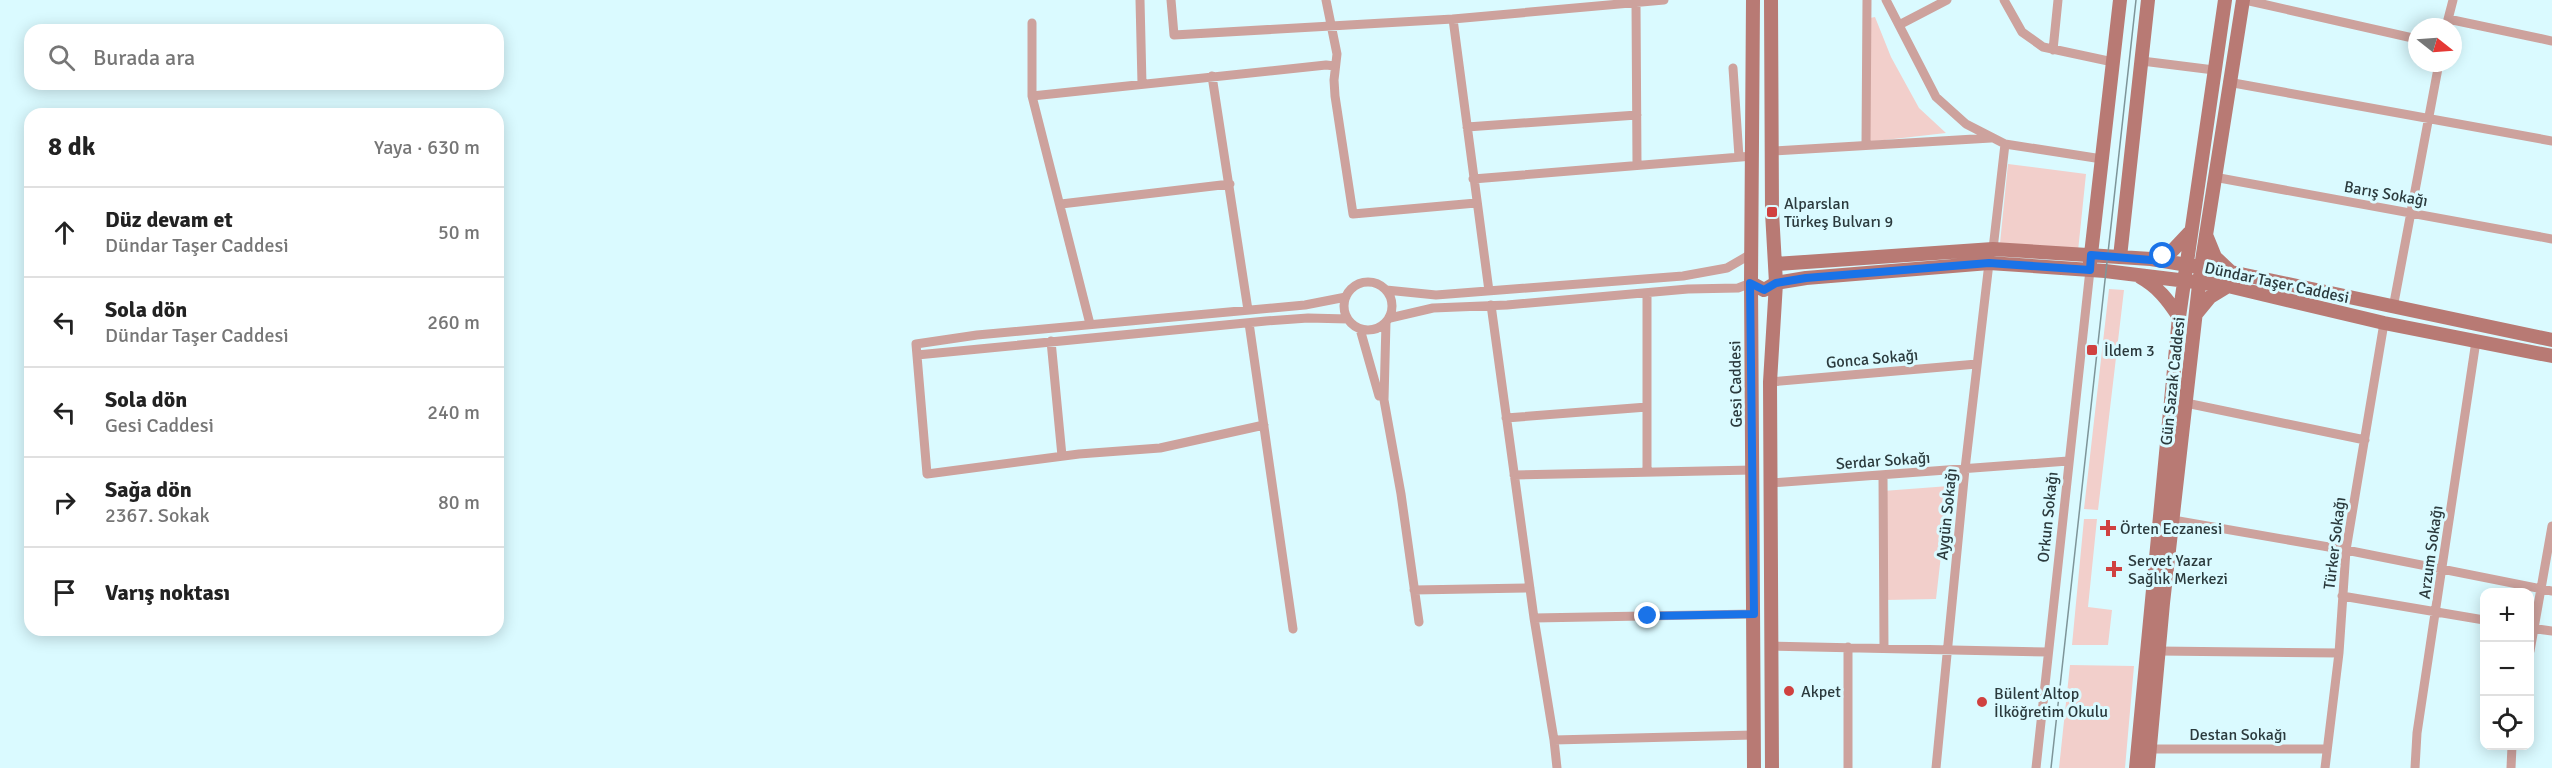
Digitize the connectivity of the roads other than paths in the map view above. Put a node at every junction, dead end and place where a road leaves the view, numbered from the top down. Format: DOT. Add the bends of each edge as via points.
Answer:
graph roads {
  1 [pos="1140,0"];
  2 [pos="1171,0"];
  3 [pos="1326,0"];
  4 [pos="1664,0"];
  5 [pos="1753,0"];
  6 [pos="1771,0"];
  7 [pos="1867,0"];
  8 [pos="1886,0"];
  9 [pos="1947,0"];
  10 [pos="2004,0"];
  11 [pos="2058,0"];
  12 [pos="2120,0"];
  13 [pos="2148,0"];
  14 [pos="2225,0"];
  15 [pos="2244,0"];
  16 [pos="2453,0"];
  17 [pos="1636,3"];
  18 [pos="1558,5"];
  19 [pos="2448,18"];
  20 [pos="1453,19"];
  21 [pos="1032,23"];
  22 [pos="1899,25"];
  23 [pos="2462,25"];
  24 [pos="1331,27"];
  25 [pos="2408,37"];
  26 [pos="2551,39"];
  27 [pos="2053,51"];
  28 [pos="2142,61"];
  29 [pos="2113,62"];
  30 [pos="1335,66"];
  31 [pos="1733,68"];
  32 [pos="2214,70"];
  33 [pos="2437,72"];
  34 [pos="1212,76"];
  35 [pos="2228,82"];
  36 [pos="1142,84"];
  37 [pos="1032,96"];
  38 [pos="1637,115"];
  39 [pos="2429,119"];
  40 [pos="1467,127"];
  41 [pos="1991,138"];
  42 [pos="2552,141"];
  43 [pos="2005,144"];
  44 [pos="1866,145"];
  45 [pos="1772,151"];
  46 [pos="1754,156"];
  47 [pos="1738,157"];
  48 [pos="2102,159"];
  49 [pos="1637,165"];
  50 [pos="2214,177"];
  51 [pos="1473,179"];
  52 [pos="1230,184"];
  53 [pos="1476,203"];
  54 [pos="1061,204"];
  55 [pos="2411,213"];
  56 [pos="2190,231"];
  57 [pos="2205,234"];
  58 [pos="2552,239"];
  59 [pos="1993,249"];
  60 [pos="2091,255"];
  61 [pos="2120,257"];
  62 [pos="1751,259"];
  63 [pos="2151,260"];
  64 [pos="1989,263"];
  65 [pos="1776,264"];
  66 [pos="2090,270"];
  67 [pos="2184,272"];
  68 [pos="2136,274"];
  69 [pos="2200,274"];
  70 [pos="2230,279"];
  71 [pos="1750,283"];
  72 [pos="1776,283"];
  73 [pos="1386,290"];
  74 [pos="1489,291"];
  75 [pos="1647,293"];
  76 [pos="1346,297"];
  77 [pos="1491,305"];
  78 [pos="2393,308"];
  79 [pos="1248,310"];
  80 [pos="2196,314"];
  81 [pos="2179,317"];
  82 [pos="1348,319"];
  83 [pos="1388,320"];
  84 [pos="1249,323"];
  85 [pos="2384,323"];
  86 [pos="1090,324"];
  87 [pos="1360,329"];
  88 [pos="2552,340"];
  89 [pos="1051,341"];
  90 [pos="2476,341"];
  91 [pos="917,355"];
  92 [pos="2552,356"];
  93 [pos="1977,364"];
  94 [pos="1770,382"];
  95 [pos="2186,403"];
  96 [pos="1647,407"];
  97 [pos="1506,418"];
  98 [pos="1264,425"];
  99 [pos="1388,427"];
  100 [pos="2365,440"];
  101 [pos="1062,456"];
  102 [pos="2068,461"];
  103 [pos="1965,469"];
  104 [pos="1753,470"];
  105 [pos="1647,472"];
  106 [pos="1514,475"];
  107 [pos="1883,475"];
  108 [pos="1771,483"];
  109 [pos="2173,520"];
  110 [pos="2552,526"];
  111 [pos="2346,550"];
  112 [pos="2443,569"];
  113 [pos="1530,588"];
  114 [pos="2541,588"];
  115 [pos="1414,590"];
  116 [pos="2552,591"];
  117 [pos="2342,596"];
  118 [pos="2436,612"];
  119 [pos="1754,614"];
  120 [pos="2534,616"];
  121 [pos="1534,618"];
  122 [pos="2480,619"];
  123 [pos="1419,622"];
  124 [pos="2534,628"];
  125 [pos="1293,629"];
  126 [pos="2552,631"];
  127 [pos="1772,646"];
  128 [pos="1848,647"];
  129 [pos="1884,648"];
  130 [pos="1947,650"];
  131 [pos="2159,651"];
  132 [pos="2048,652"];
  133 [pos="2339,653"];
  134 [pos="1754,735"];
  135 [pos="1554,740"];
  136 [pos="2150,749"];
  137 [pos="2326,749"];
  138 [pos="2512,750"];
  139 [pos="1557,768"];
  140 [pos="1754,768"];
  141 [pos="1772,768"];
  142 [pos="1848,768"];
  143 [pos="1936,768"];
  144 [pos="2036,768"];
  145 [pos="2136,768"];
  146 [pos="2148,768"];
  147 [pos="2325,768"];
  148 [pos="2415,768"];
  149 [pos="2511,768"];
  1 -- 36 [label="street"];
  2 -- 24 [label="street" via="1174,35"];
  3 -- 24 [label="street"];
  4 -- 17 [label="street"];
  5 -- 46 [label="street, Gesi Caddesi"];
  6 -- 45 [label="street"];
  7 -- 44 [label="street"];
  8 -- 22 [label="street"];
  9 -- 22 [label="street"];
  10 -- 27 [label="street" via="2022,32"];
  11 -- 27 [label="street"];
  12 -- 29 [label="street"];
  13 -- 28 [label="street"];
  14 -- 32 [label="street, Gün Sazak Caddesi"];
  15 -- 25 [label="street"];
  15 -- 35 [label="street, Gün Sazak Caddesi"];
  16 -- 19 [label="street"];
  17 -- 18 [label="street"];
  17 -- 38 [label="street"];
  18 -- 20 [label="street"];
  20 -- 24 [label="street"];
  20 -- 40 [label="street"];
  21 -- 37 [label="street"];
  22 -- 41 [label="street" via="1936,98 1966,124"];
  23 -- 26 [label="street"];
  24 -- 30 [label="street" via="1337,54"];
  27 -- 29 [label="street"];
  28 -- 32 [label="street"];
  28 -- 61 [label="street"];
  29 -- 48 [label="street"];
  30 -- 34 [label="street"];
  30 -- 53 [label="street" via="1335,96 1353,214"];
  31 -- 47 [label="street"];
  32 -- 56 [label="street, Gün Sazak Caddesi"];
  33 -- 39 [label="street"];
  34 -- 36 [label="street"];
  34 -- 52 [label="street"];
  35 -- 39 [label="street"];
  35 -- 50 [label="street, Gün Sazak Caddesi"];
  36 -- 37 [label="street"];
  37 -- 54 [label="street"];
  38 -- 40 [label="street"];
  38 -- 49 [label="street"];
  39 -- 42 [label="street"];
  39 -- 55 [label="street"];
  40 -- 51 [label="street"];
  41 -- 43 [label="street"];
  41 -- 44 [label="street"];
  43 -- 48 [label="street"];
  43 -- 59 [label="street"];
  44 -- 45 [label="street"];
  45 -- 65 [label="street"];
  46 -- 47 [label="street"];
  46 -- 62 [label="street, Gesi Caddesi"];
  47 -- 49 [label="street"];
  48 -- 60 [label="street"];
  49 -- 51 [label="street"];
  50 -- 55 [label="street, Barış Sokağı"];
  50 -- 57 [label="street, Gün Sazak Caddesi"];
  51 -- 53 [label="street"];
  52 -- 54 [label="street"];
  52 -- 79 [label="street"];
  53 -- 74 [label="street"];
  54 -- 86 [label="street"];
  55 -- 58 [label="street, Barış Sokağı"];
  55 -- 78 [label="street"];
  56 -- 63 [label="street" via="2173,250"];
  56 -- 67 [label="street, Gün Sazak Caddesi"];
  57 -- 69 [label="street, Gün Sazak Caddesi"];
  57 -- 70 [label="street"];
  59 -- 60 [label="street, Dündar Taşer Caddesi"];
  59 -- 65 [label="street, Dündar Taşer Caddesi"];
  60 -- 61 [label="street, Dündar Taşer Caddesi"];
  60 -- 66 [label="street"];
  61 -- 63 [label="street, Dündar Taşer Caddesi"];
  62 -- 65 [label="street" via="1763,258"];
  62 -- 71 [label="street, Gesi Caddesi"];
  62 -- 74 [label="street" via="1683,276"];
  63 -- 67 [label="street, Dündar Taşer Caddesi"];
  64 -- 66 [label="street, Dündar Taşer Caddesi"];
  64 -- 72 [label="street, Dündar Taşer Caddesi"];
  64 -- 93 [label="street, Aygün Sokağı"];
  65 -- 72 [label="street"];
  66 -- 68 [label="street, Dündar Taşer Caddesi"];
  66 -- 102 [label="street, Orkun Sokağı"];
  67 -- 68 [label="street, Dündar Taşer Caddesi"];
  67 -- 69 [label="street, Dündar Taşer Caddesi"];
  67 -- 81 [label="street, Gün Sazak Caddesi"];
  68 -- 81 [label="street" via="2151,283"];
  69 -- 70 [label="street, Dündar Taşer Caddesi"];
  69 -- 80 [label="street, Gün Sazak Caddesi"];
  70 -- 78 [label="street, Dündar Taşer Caddesi"];
  70 -- 80 [label="street"];
  70 -- 85 [label="street, Dündar Taşer Caddesi"];
  71 -- 72 [label="street" via="1764,290"];
  71 -- 75 [label="street" via="1738,288"];
  71 -- 104 [label="street, Gesi Caddesi"];
  72 -- 94 [label="street"];
  73 -- 74 [label="street" via="1426,295"];
  73 -- 76 [label="street" via="1377,283 1365,282"];
  73 -- 83 [label="street" via="1392,306"];
  75 -- 77 [label="street"];
  75 -- 96 [label="street"];
  76 -- 79 [label="street"];
  76 -- 82 [label="street"];
  77 -- 83 [label="street" via="1433,308"];
  77 -- 97 [label="street"];
  78 -- 88 [label="street, Dündar Taşer Caddesi"];
  79 -- 86 [label="street"];
  80 -- 95 [label="street, Gün Sazak Caddesi"];
  81 -- 145 [label="street, Gün Sazak Caddesi"];
  82 -- 84 [label="street"];
  82 -- 87 [label="street"];
  83 -- 87 [label="street" via="1376,329"];
  83 -- 99 [label="street" via="1383,387"];
  84 -- 89 [label="street"];
  84 -- 98 [label="street"];
  85 -- 90 [label="street, Dündar Taşer Caddesi"];
  85 -- 100 [label="street, Türker Sokağı"];
  86 -- 91 [label="street" via="916,344"];
  87 -- 99 [label="street"];
  89 -- 91 [label="street"];
  89 -- 101 [label="street"];
  90 -- 92 [label="street, Dündar Taşer Caddesi"];
  90 -- 112 [label="street, Arzum Sokağı"];
  91 -- 101 [label="street" via="927,474"];
  93 -- 94 [label="street, Gonca Sokağı"];
  93 -- 103 [label="street, Aygün Sokağı"];
  94 -- 108 [label="street"];
  95 -- 100 [label="street"];
  95 -- 109 [label="street, Gün Sazak Caddesi"];
  96 -- 97 [label="street"];
  96 -- 105 [label="street"];
  97 -- 106 [label="street"];
  98 -- 101 [label="street" via="1160,448"];
  98 -- 125 [label="street"];
  99 -- 115 [label="street"];
  100 -- 111 [label="street, Türker Sokağı"];
  102 -- 103 [label="street, Serdar Sokağı"];
  102 -- 132 [label="street, Orkun Sokağı"];
  103 -- 107 [label="street, Serdar Sokağı"];
  103 -- 130 [label="street, Aygün Sokağı"];
  104 -- 105 [label="street"];
  104 -- 119 [label="street, Gesi Caddesi"];
  105 -- 106 [label="street"];
  106 -- 113 [label="street"];
  107 -- 108 [label="street, Serdar Sokağı"];
  107 -- 129 [label="street"];
  108 -- 127 [label="street"];
  109 -- 111 [label="street"];
  109 -- 131 [label="street, Gün Sazak Caddesi"];
  110 -- 114 [label="street"];
  111 -- 112 [label="street"];
  111 -- 117 [label="street, Türker Sokağı"];
  112 -- 114 [label="street"];
  112 -- 118 [label="street, Arzum Sokağı"];
  113 -- 115 [label="street"];
  113 -- 121 [label="street"];
  114 -- 116 [label="street"];
  114 -- 120 [label="street"];
  115 -- 123 [label="street"];
  117 -- 118 [label="street"];
  117 -- 133 [label="street, Türker Sokağı"];
  118 -- 122 [label="street"];
  118 -- 148 [label="street, Arzum Sokağı"];
  119 -- 121 [label="street"];
  119 -- 134 [label="street, Gesi Caddesi"];
  121 -- 135 [label="street"];
  124 -- 126 [label="street"];
  127 -- 128 [label="street"];
  127 -- 141 [label="street"];
  128 -- 129 [label="street"];
  128 -- 142 [label="street"];
  129 -- 130 [label="street"];
  130 -- 132 [label="street"];
  130 -- 143 [label="street, Aygün Sokağı"];
  131 -- 133 [label="street"];
  131 -- 136 [label="street, Gün Sazak Caddesi"];
  132 -- 144 [label="street, Orkun Sokağı"];
  133 -- 137 [label="street, Türker Sokağı"];
  134 -- 135 [label="street"];
  134 -- 140 [label="street, Gesi Caddesi"];
  135 -- 139 [label="street"];
  136 -- 137 [label="street, Destan Sokağı"];
  136 -- 146 [label="street, Gün Sazak Caddesi"];
  137 -- 147 [label="street, Türker Sokağı"];
  138 -- 149 [label="street"];
}
